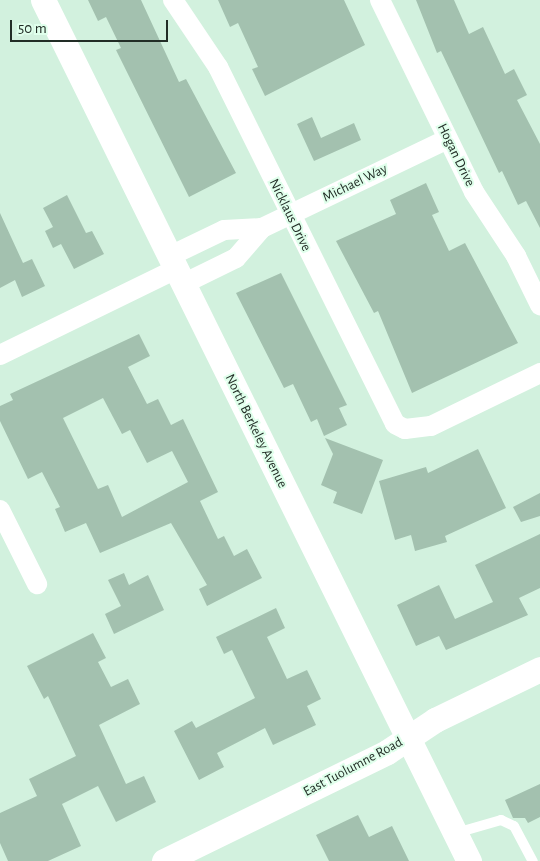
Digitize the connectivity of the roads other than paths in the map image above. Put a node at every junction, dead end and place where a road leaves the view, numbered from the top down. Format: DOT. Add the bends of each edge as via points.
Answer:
graph roads {
  1 [pos="43,0"];
  2 [pos="173,0"];
  3 [pos="380,0"];
  4 [pos="448,139"];
  5 [pos="290,214"];
  6 [pos="262,228"];
  7 [pos="176,269"];
  8 [pos="540,304"];
  9 [pos="0,355"];
  10 [pos="540,373"];
  11 [pos="0,510"];
  12 [pos="37,584"];
  13 [pos="540,669"];
  14 [pos="408,738"];
  15 [pos="455,833"];
  16 [pos="164,861"];
  17 [pos="469,861"];
  18 [pos="533,861"];
  1 -- 7 [label="street, North Berkeley Avenue"];
  2 -- 5 [label="street, Nicklaus Drive" via="218,67"];
  3 -- 4 [label="street, Hogan Drive"];
  4 -- 5 [label="street, Michael Way"];
  4 -- 8 [label="street, Hogan Drive"];
  5 -- 6 [label="street, Michael Way"];
  5 -- 10 [label="street, Nicklaus Drive" via="388,416 405,429 431,426"];
  6 -- 7 [label="street, Michael Way" via="224,230"];
  6 -- 7 [label="street, Michael Way" via="236,258"];
  7 -- 9 [label="street, Michael Way"];
  7 -- 14 [label="street, North Berkeley Avenue"];
  11 -- 12 [label="street"];
  13 -- 14 [label="street, East Tuolumne Road"];
  14 -- 15 [label="street, North Berkeley Avenue"];
  14 -- 16 [label="street, East Tuolumne Road"];
  15 -- 17 [label="street, North Berkeley Avenue"];
  15 -- 18 [label="lane" via="501,820 514,826"];
}
